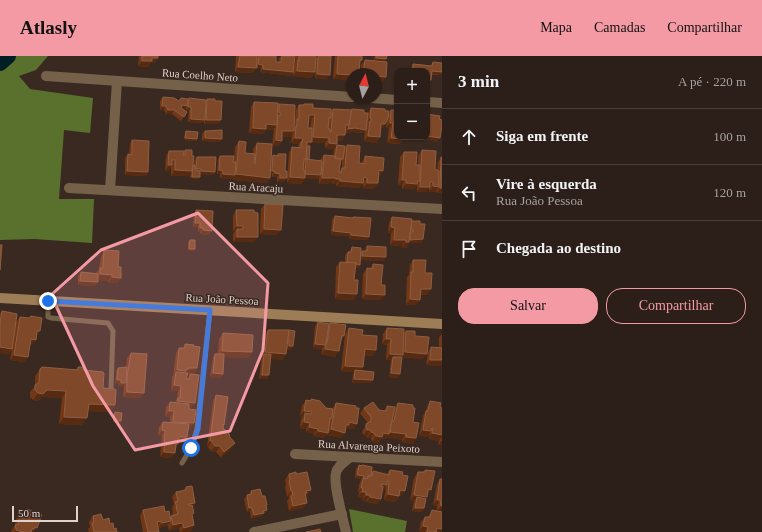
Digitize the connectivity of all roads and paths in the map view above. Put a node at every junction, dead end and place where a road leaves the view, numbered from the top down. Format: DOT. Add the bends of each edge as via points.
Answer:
graph roads {
  1 [pos="46,76"];
  2 [pos="117,81"];
  3 [pos="346,97"];
  4 [pos="382,99"];
  5 [pos="394,100"];
  6 [pos="430,102"];
  7 [pos="442,103"];
  8 [pos="69,188"];
  9 [pos="110,190"];
  10 [pos="442,209"];
  11 [pos="0,298"];
  12 [pos="48,301"];
  13 [pos="210,310"];
  14 [pos="442,324"];
  15 [pos="111,388"];
  16 [pos="295,454"];
  17 [pos="350,457"];
  18 [pos="442,462"];
  19 [pos="182,463"];
  20 [pos="342,514"];
  21 [pos="254,532"];
  22 [pos="346,532"];
  1 -- 2 [label="street, Rua Coelho Neto"];
  2 -- 3 [label="street, Rua Coelho Neto"];
  2 -- 9 [label="street"];
  4 -- 5 [label="street"];
  6 -- 7 [label="street"];
  8 -- 9 [label="street, Rua Aracaju"];
  9 -- 10 [label="street, Rua Aracaju"];
  11 -- 12 [label="street, Rua João Pessoa"];
  12 -- 13 [label="street, Rua João Pessoa"];
  12 -- 15 [label="lane" via="48,317 108,323 113,331"];
  13 -- 14 [label="street, Rua João Pessoa"];
  13 -- 19 [label="lane" via="198,429"];
  16 -- 17 [label="street, Rua Alvarenga Peixoto"];
  17 -- 18 [label="street, Rua Alvarenga Peixoto"];
  17 -- 20 [label="street" via="339,466 336,473"];
  20 -- 21 [label="street"];
  20 -- 22 [label="street"];
}
